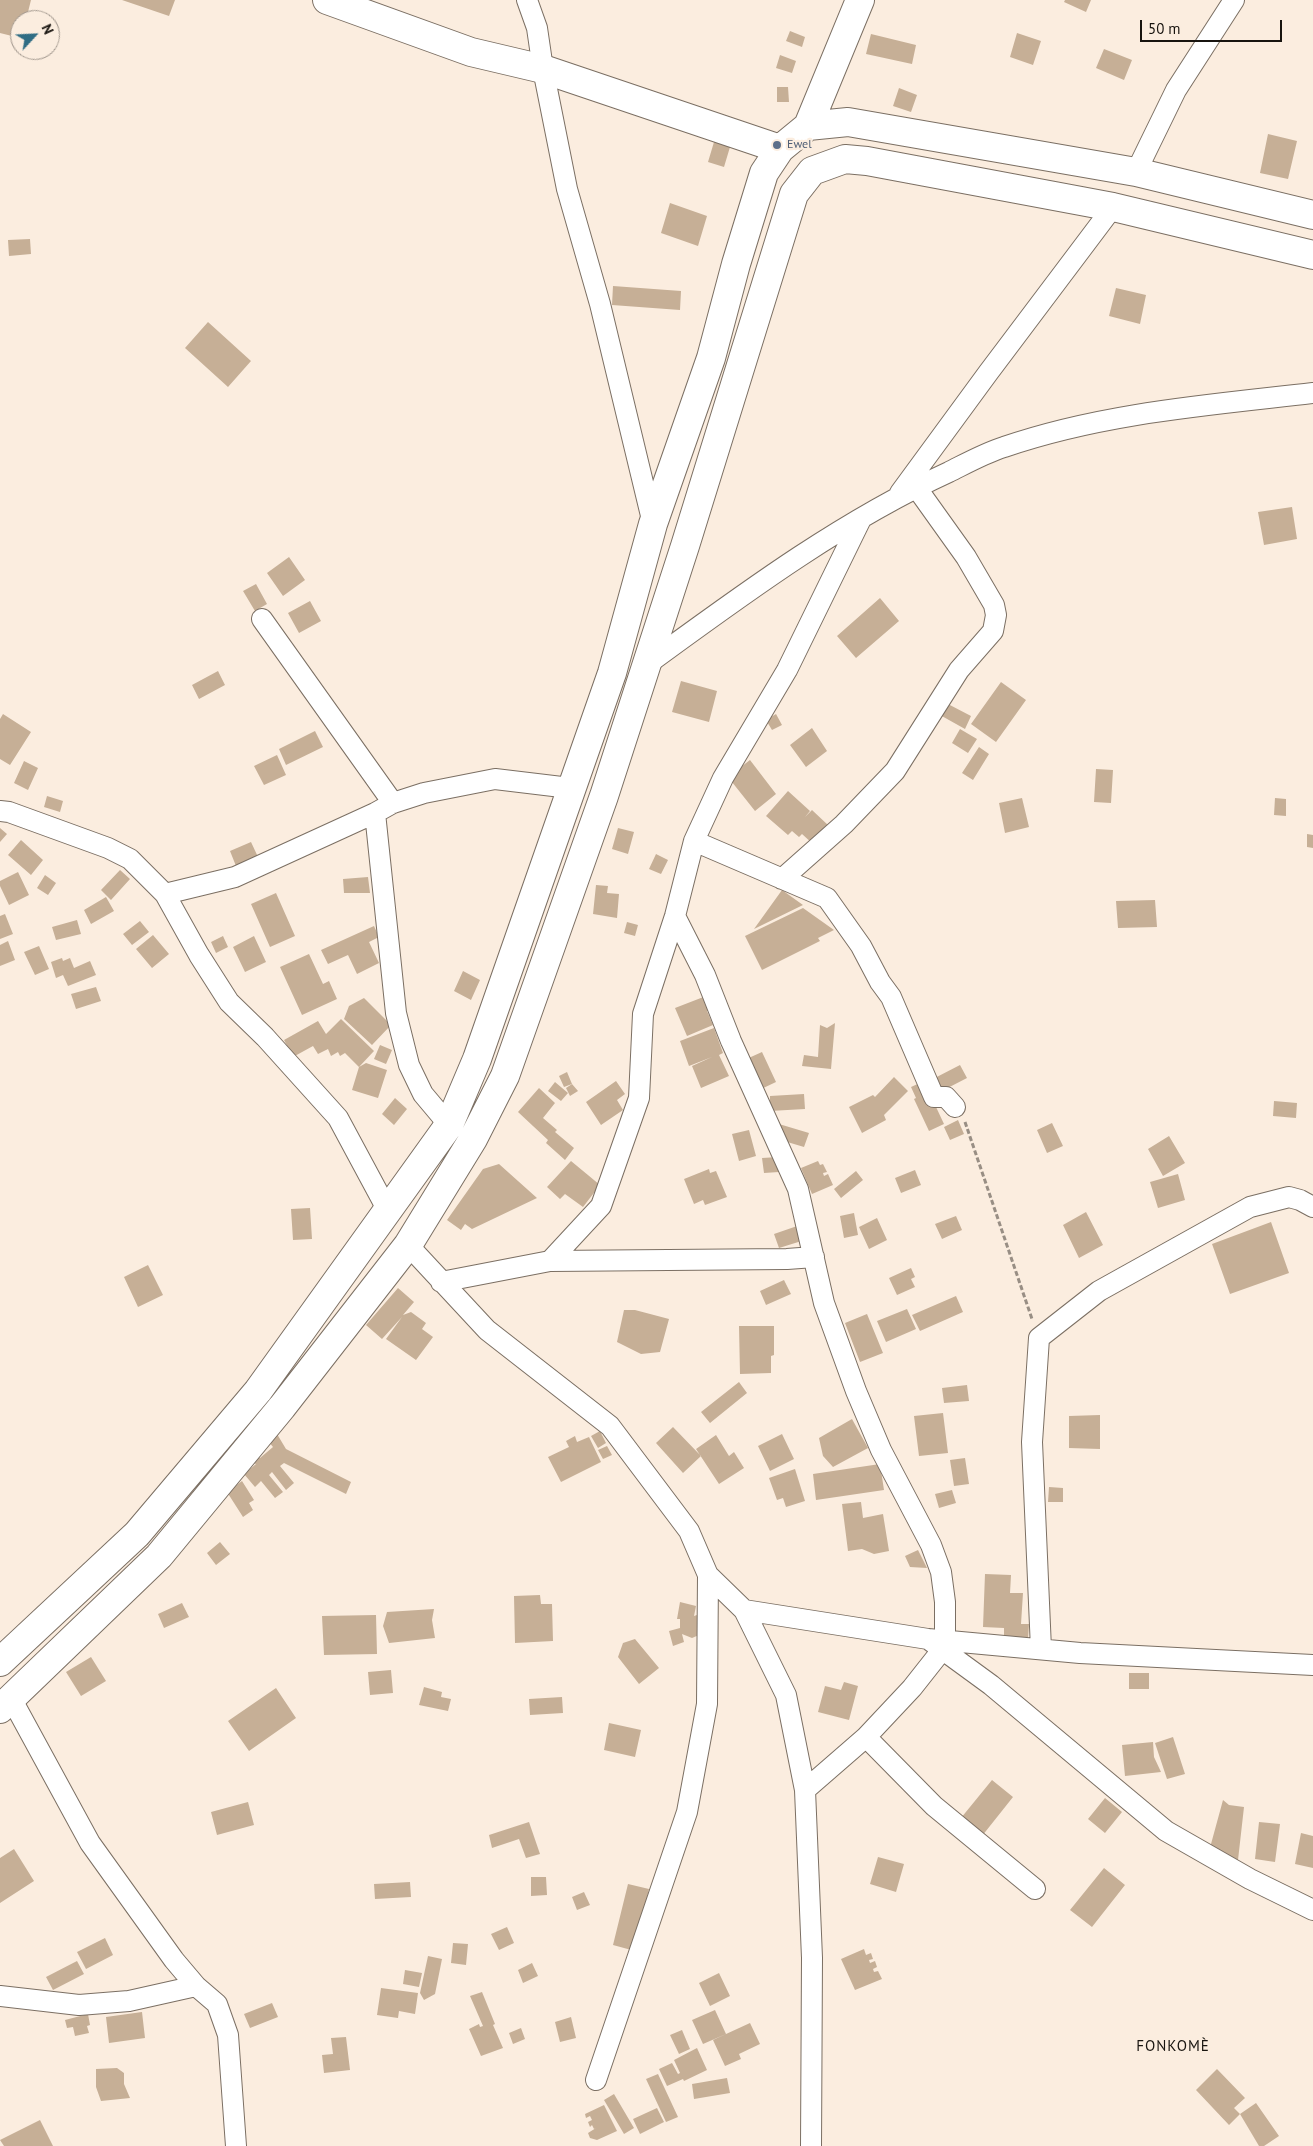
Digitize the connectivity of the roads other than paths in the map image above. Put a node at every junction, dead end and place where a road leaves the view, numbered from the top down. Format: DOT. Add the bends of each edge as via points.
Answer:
graph roads {
  1 [pos="326,0"];
  2 [pos="527,0"];
  3 [pos="860,0"];
  4 [pos="1234,0"];
  5 [pos="543,69"];
  6 [pos="808,126"];
  7 [pos="780,149"];
  8 [pos="1136,172"];
  9 [pos="1114,208"];
  10 [pos="1313,216"];
  11 [pos="1313,255"];
  12 [pos="1313,393"];
  13 [pos="908,490"];
  14 [pos="861,519"];
  15 [pos="653,524"];
  16 [pos="262,619"];
  17 [pos="646,665"];
  18 [pos="570,788"];
  19 [pos="394,803"];
  20 [pos="0,811"];
  21 [pos="375,813"];
  22 [pos="694,841"];
  23 [pos="782,879"];
  24 [pos="165,894"];
  25 [pos="675,916"];
  26 [pos="955,1106"];
  27 [pos="449,1124"];
  28 [pos="1313,1207"];
  29 [pos="388,1211"];
  30 [pos="408,1245"];
  31 [pos="814,1256"];
  32 [pos="550,1261"];
  33 [pos="441,1282"];
  34 [pos="708,1575"];
  35 [pos="744,1610"];
  36 [pos="938,1643"];
  37 [pos="1041,1649"];
  38 [pos="0,1662"];
  39 [pos="1313,1665"];
  40 [pos="6,1703"];
  41 [pos="866,1737"];
  42 [pos="805,1790"];
  43 [pos="1035,1889"];
  44 [pos="1313,1910"];
  45 [pos="196,1986"];
  46 [pos="0,1996"];
  47 [pos="596,2080"];
  48 [pos="236,2146"];
  49 [pos="811,2146"];
  1 -- 5 [label="street" via="471,52"];
  2 -- 5 [label="street" via="537,28"];
  3 -- 6 [label="street"];
  4 -- 8 [label="street" via="1176,90"];
  5 -- 7 [label="street"];
  5 -- 15 [label="street" via="567,189 600,304"];
  6 -- 7 [label="street"];
  6 -- 8 [label="street" via="848,122"];
  7 -- 15 [label="street" via="764,173 712,358"];
  8 -- 10 [label="street"];
  9 -- 11 [label="street"];
  9 -- 13 [label="street" via="988,373"];
  9 -- 17 [label="street" via="866,160 845,159 812,171 794,194"];
  12 -- 13 [label="street" via="1178,408 1068,428 1002,447"];
  13 -- 14 [label="street"];
  13 -- 23 [label="street" via="966,557 994,605 993,631 959,670 895,770 844,824"];
  14 -- 17 [label="street" via="757,584"];
  14 -- 22 [label="street" via="787,670 723,778"];
  15 -- 18 [label="street" via="612,673"];
  16 -- 19 [label="street"];
  17 -- 30 [label="street" via="604,796 504,1076 473,1139"];
  18 -- 19 [label="street" via="495,780 424,793"];
  18 -- 27 [label="street" via="477,1059"];
  19 -- 21 [label="street"];
  20 -- 24 [label="street" via="108,848 130,859"];
  21 -- 24 [label="street" via="235,876"];
  21 -- 27 [label="street" via="396,1013 413,1073 423,1094"];
  22 -- 23 [label="street"];
  22 -- 25 [label="street"];
  23 -- 26 [label="street" via="827,898 861,946 890,997 934,1097 946,1097"];
  24 -- 29 [label="street" via="229,1002 338,1118"];
  25 -- 31 [label="street" via="798,1189"];
  25 -- 32 [label="street" via="643,1014 639,1098 601,1206"];
  27 -- 29 [label="street"];
  28 -- 37 [label="street" via="1289,1197 1250,1207 1099,1291 1039,1338 1032,1442"];
  29 -- 38 [label="street" via="258,1391 137,1534"];
  30 -- 33 [label="street"];
  30 -- 40 [label="street" via="282,1407 159,1556"];
  31 -- 32 [label="street" via="787,1260"];
  31 -- 36 [label="street" via="824,1303 856,1391 941,1572 945,1602"];
  32 -- 33 [label="street"];
  33 -- 34 [label="street" via="487,1330 610,1426 689,1531"];
  34 -- 35 [label="street"];
  34 -- 47 [label="street" via="707,1704 687,1812"];
  35 -- 36 [label="street"];
  35 -- 42 [label="street" via="786,1695"];
  36 -- 37 [label="street"];
  36 -- 41 [label="street" via="912,1688"];
  36 -- 44 [label="street" via="1166,1831 1250,1879"];
  37 -- 39 [label="street"];
  40 -- 45 [label="street" via="90,1843"];
  41 -- 42 [label="street"];
  41 -- 43 [label="street" via="934,1806"];
  42 -- 49 [label="street" via="812,1958"];
  45 -- 46 [label="street" via="129,2000 79,2005"];
  45 -- 48 [label="street" via="217,2004 228,2035"];
}
